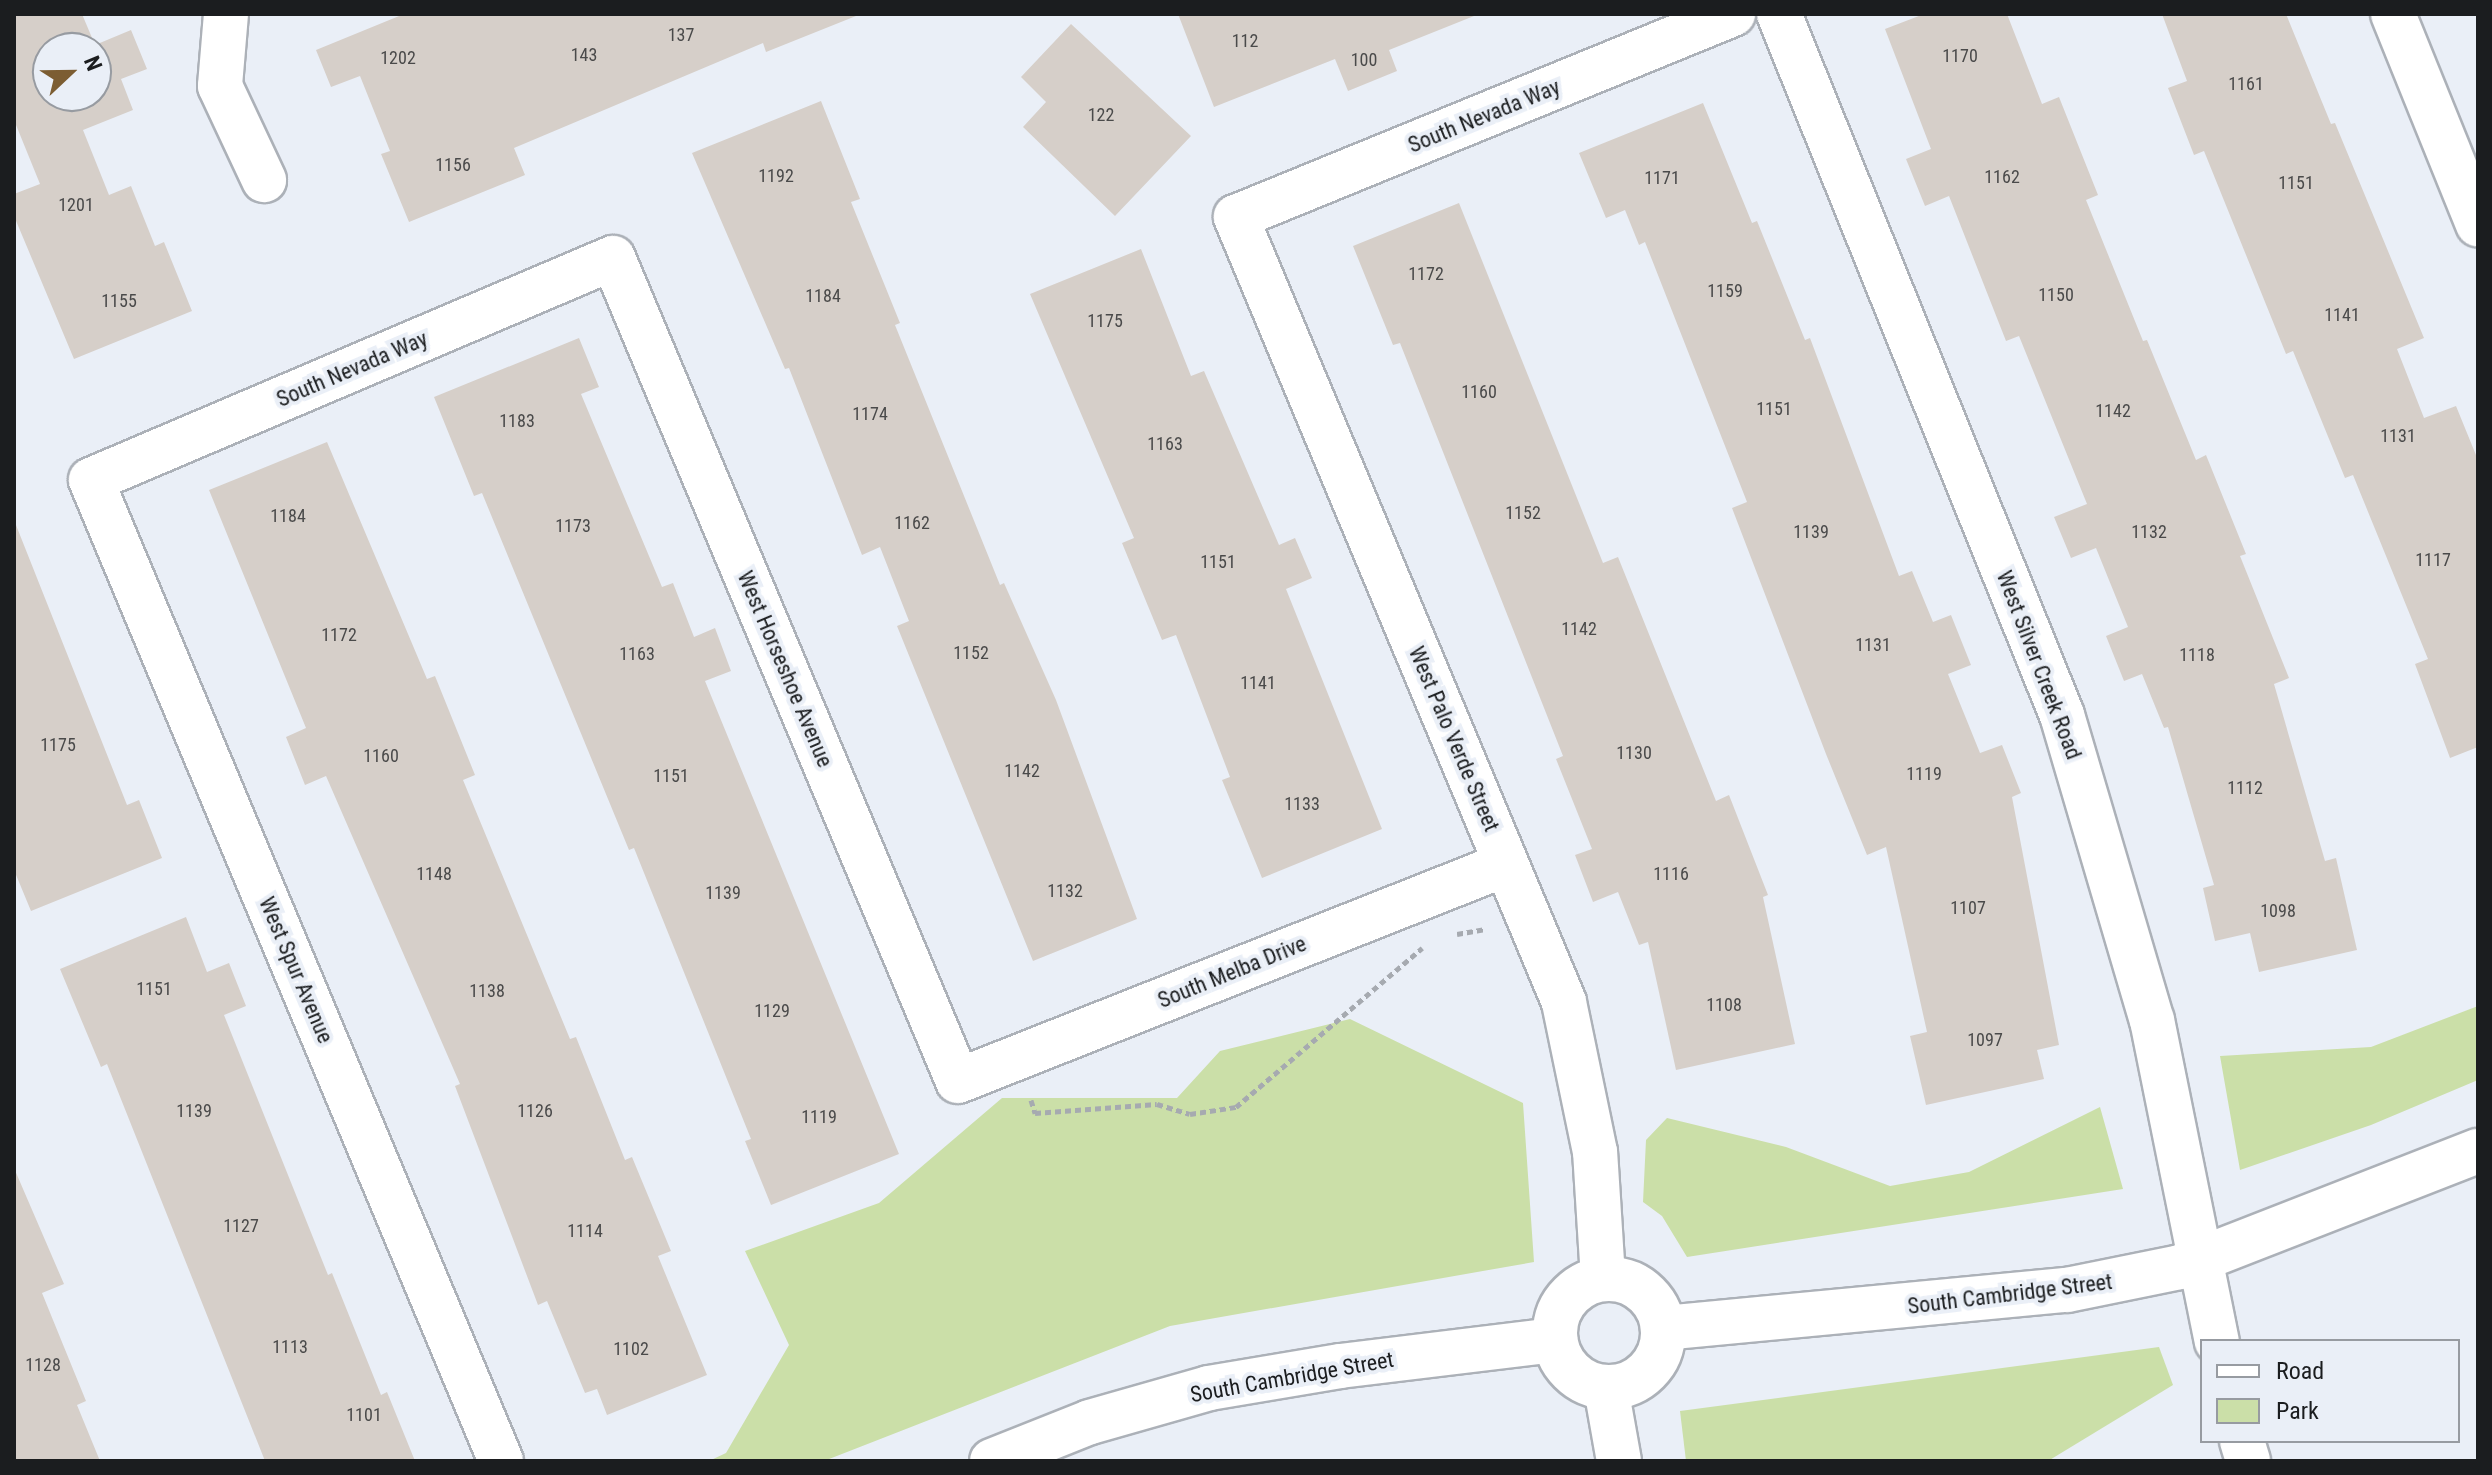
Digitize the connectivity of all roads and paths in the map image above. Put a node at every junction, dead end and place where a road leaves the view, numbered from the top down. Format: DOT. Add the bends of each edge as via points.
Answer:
graph roads {
  1 [pos="226,14"];
  2 [pos="1733,14"];
  3 [pos="1779,14"];
  4 [pos="2393,14"];
  5 [pos="264,180"];
  6 [pos="1236,217"];
  7 [pos="2478,224"];
  8 [pos="613,258"];
  9 [pos="91,480"];
  10 [pos="1506,864"];
  11 [pos="1530,920"];
  12 [pos="1451,935"];
  13 [pos="1430,943"];
  14 [pos="1013,1059"];
  15 [pos="958,1081"];
  16 [pos="2478,1151"];
  17 [pos="2201,1258"];
  18 [pos="1603,1278"];
  19 [pos="1663,1328"];
  20 [pos="2217,1339"];
  21 [pos="1555,1340"];
  22 [pos="1606,1388"];
  23 [pos="501,1461"];
  24 [pos="992,1461"];
  25 [pos="1619,1461"];
  1 -- 5 [label="street" via="220,86"];
  2 -- 6 [label="street, South Nevada Way"];
  3 -- 17 [label="street, West Silver Creek Road" via="2062,715 2152,1020"];
  4 -- 7 [label="street"];
  6 -- 10 [label="street, West Palo Verde Street"];
  8 -- 9 [label="street, South Nevada Way"];
  8 -- 15 [label="street, West Horseshoe Avenue"];
  9 -- 23 [label="street, West Spur Avenue"];
  10 -- 11 [label="street, West Palo Verde Street"];
  10 -- 14 [label="street, South Melba Drive"];
  11 -- 12 [label="path"];
  11 -- 18 [label="street, West Palo Verde Street" via="1564,1002 1592,1137"];
  13 -- 14 [label="path" via="1402,961 1236,1107 1190,1114 1157,1104 1035,1113"];
  14 -- 15 [label="street, South Melba Drive"];
  16 -- 17 [label="street, South Cambridge Street"];
  17 -- 19 [label="street, South Cambridge Street" via="2067,1290"];
  17 -- 20 [label="street, West Silver Creek Road"];
  18 -- 19 [label="street" via="1628,1282 1650,1296"];
  18 -- 21 [label="street" via="1586,1282 1561,1305"];
  19 -- 22 [label="street" via="1658,1355 1641,1377"];
  21 -- 22 [label="street" via="1571,1373"];
  21 -- 24 [label="street, South Cambridge Street" via="1209,1388 1090,1422"];
  22 -- 25 [label="street"];
}
